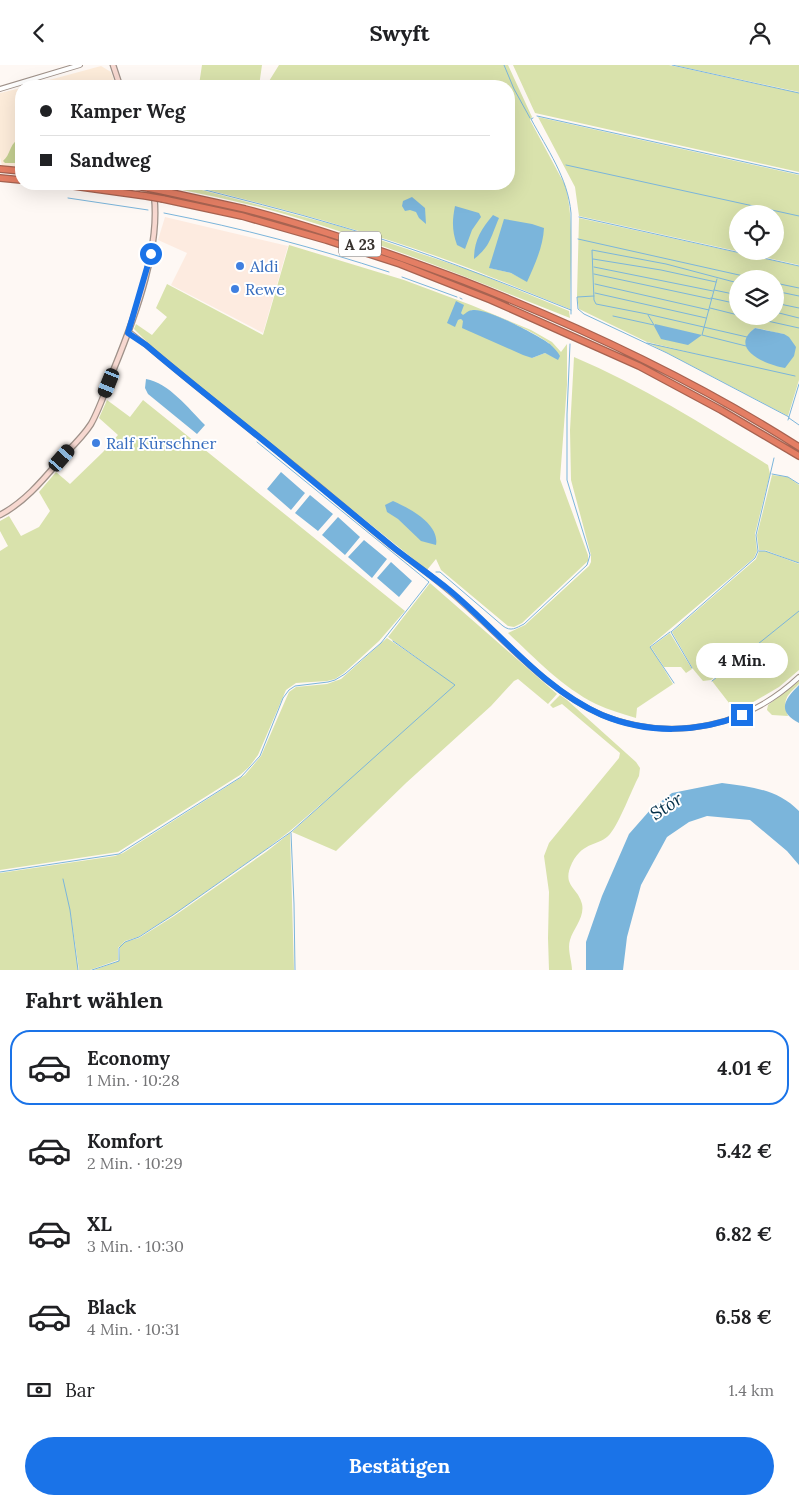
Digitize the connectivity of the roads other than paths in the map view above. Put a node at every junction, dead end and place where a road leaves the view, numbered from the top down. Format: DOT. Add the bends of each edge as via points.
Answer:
graph roads {
  1 [pos="80,65"];
  2 [pos="113,65"];
  3 [pos="30,80"];
  4 [pos="118,80"];
  5 [pos="15,84"];
  6 [pos="0,89"];
  7 [pos="0,169"];
  8 [pos="15,170"];
  9 [pos="0,178"];
  10 [pos="15,179"];
  11 [pos="102,190"];
  12 [pos="151,190"];
  13 [pos="160,190"];
  14 [pos="128,333"];
  15 [pos="799,447"];
  16 [pos="799,456"];
  17 [pos="0,515"];
  18 [pos="799,677"];
  1 -- 3 [label="street"];
  2 -- 4 [label="main road"];
  5 -- 6 [label="street"];
  7 -- 8 [label="highway"];
  9 -- 10 [label="highway"];
  11 -- 16 [label="highway, A 23, bridge" via="242,216 400,264 483,296 639,366"];
  12 -- 14 [label="main road" via="155,203 154,241"];
  13 -- 15 [label="highway, A 23, bridge" via="246,209 329,234 403,258 510,300 643,358 725,401"];
  14 -- 17 [label="main road" via="88,429 26,497"];
  14 -- 18 [label="street" via="448,590 544,677 571,698 604,716 649,727 686,729 718,724 761,706"];
}
